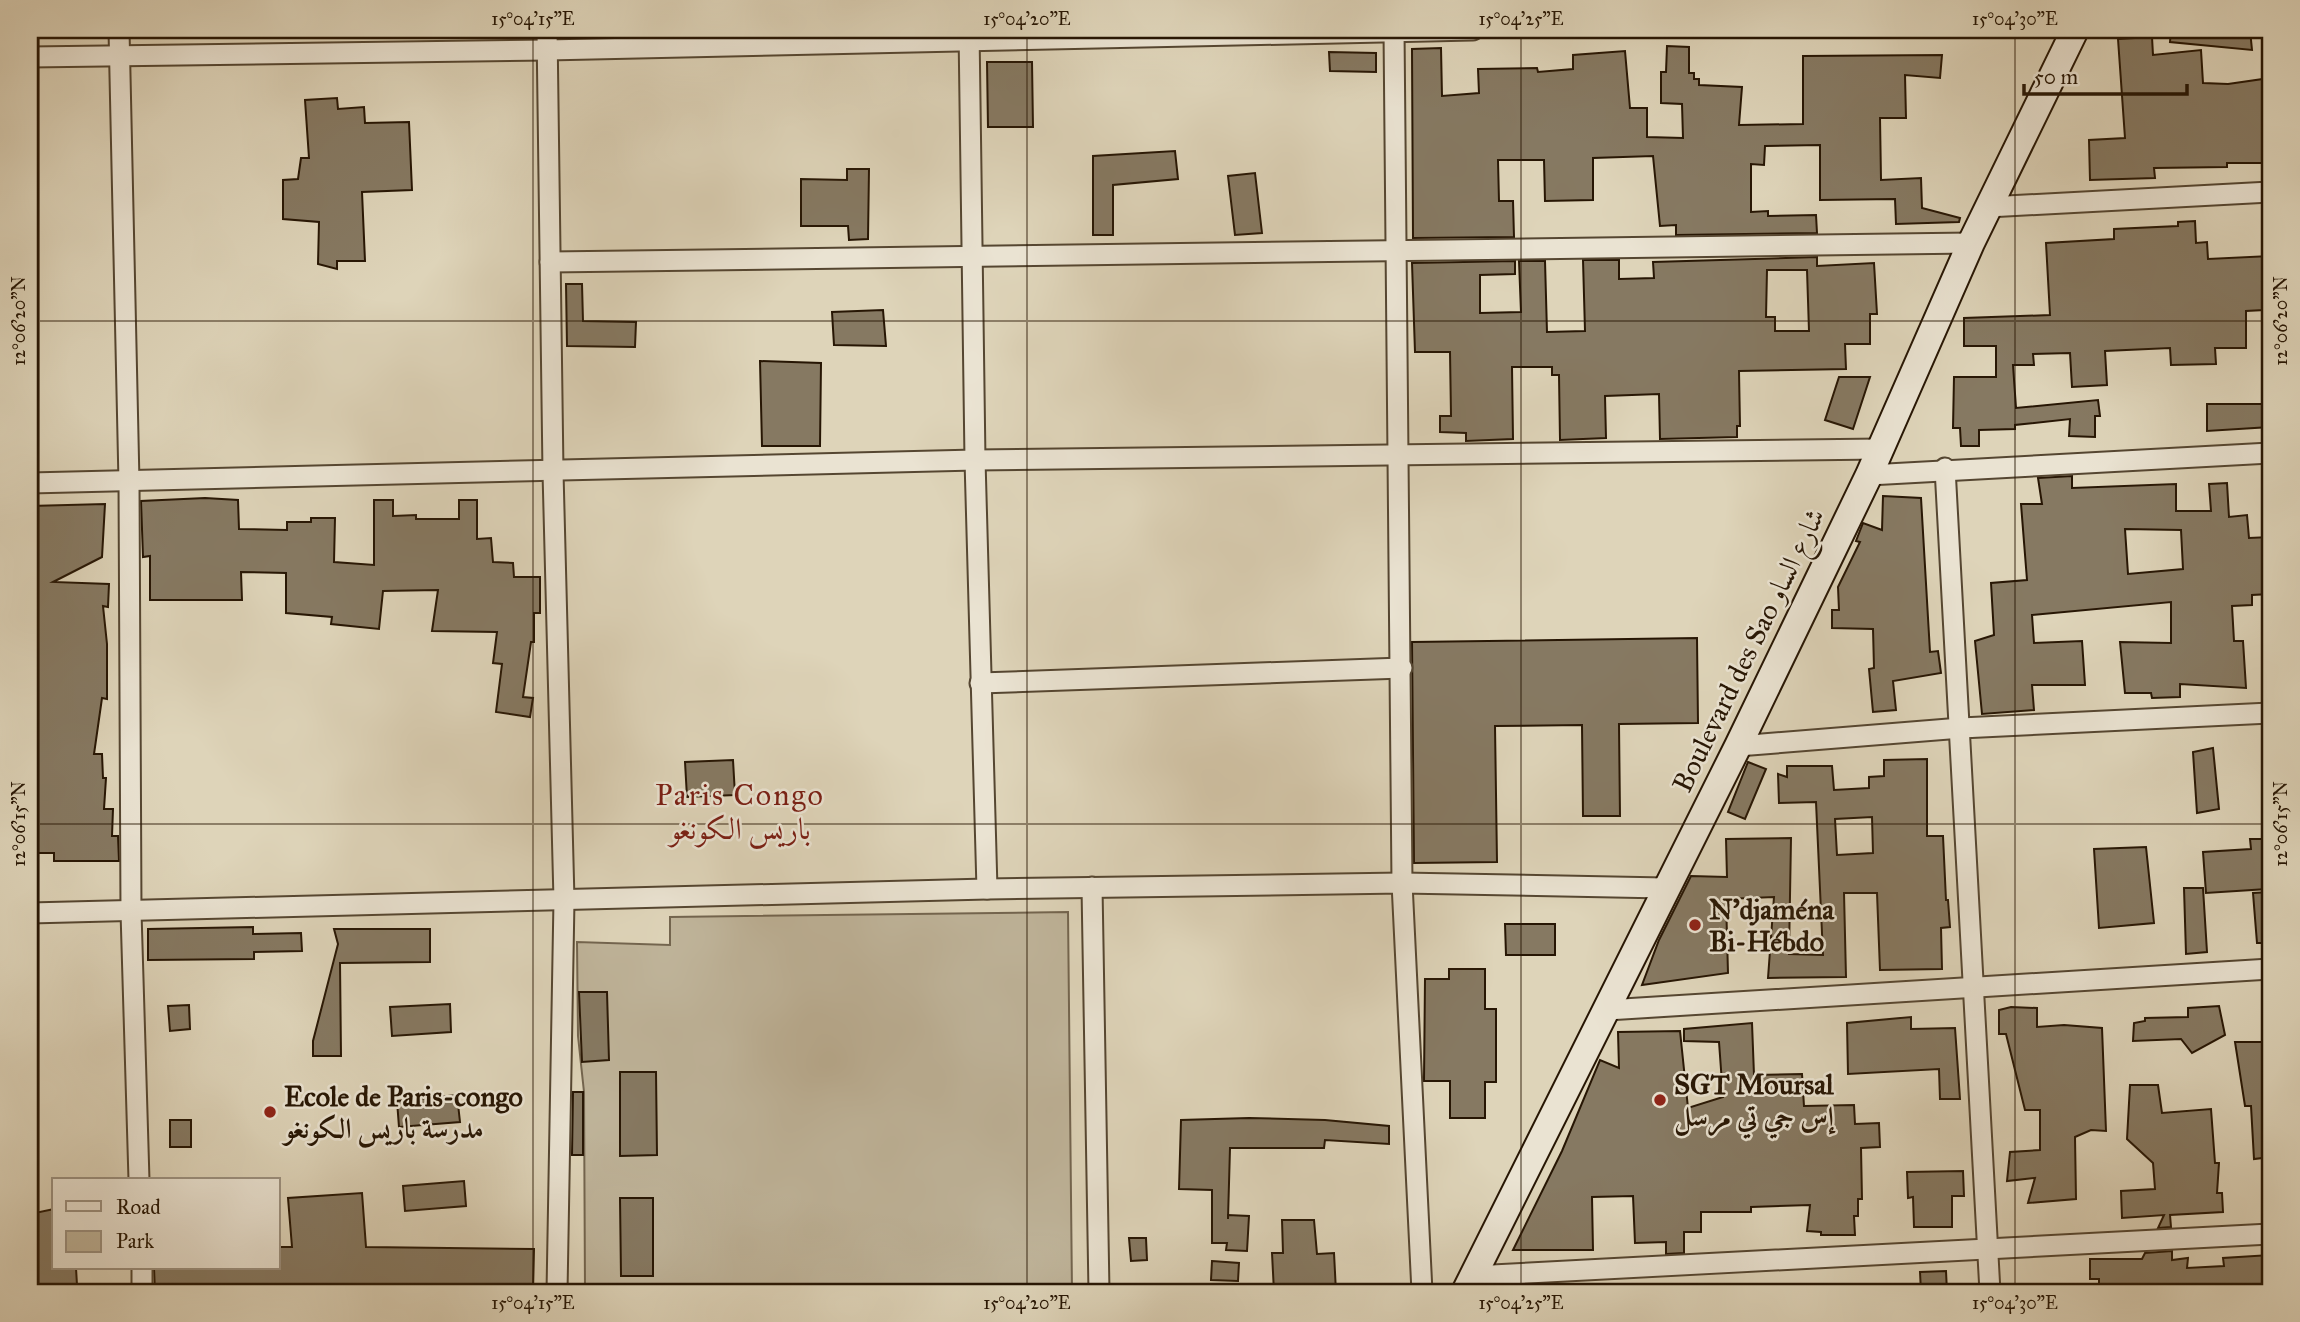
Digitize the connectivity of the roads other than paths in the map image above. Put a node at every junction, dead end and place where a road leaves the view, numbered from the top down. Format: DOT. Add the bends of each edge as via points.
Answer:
graph roads {
  1 [pos="119,30"];
  2 [pos="547,30"];
  3 [pos="1394,30"];
  4 [pos="1473,30"];
  5 [pos="2075,30"];
  6 [pos="969,34"];
  7 [pos="547,50"];
  8 [pos="119,55"];
  9 [pos="30,57"];
  10 [pos="2270,192"];
  11 [pos="1988,207"];
  12 [pos="1971,243"];
  13 [pos="1396,249"];
  14 [pos="974,257"];
  15 [pos="550,262"];
  16 [pos="1880,449"];
  17 [pos="2270,453"];
  18 [pos="1399,457"];
  19 [pos="975,460"];
  20 [pos="1945,468"];
  21 [pos="553,472"];
  22 [pos="1869,475"];
  23 [pos="130,482"];
  24 [pos="30,483"];
  25 [pos="1402,668"];
  26 [pos="980,683"];
  27 [pos="2270,713"];
  28 [pos="1961,728"];
  29 [pos="1738,746"];
  30 [pos="1402,883"];
  31 [pos="1092,887"];
  32 [pos="987,888"];
  33 [pos="1665,888"];
  34 [pos="564,900"];
  35 [pos="131,912"];
  36 [pos="30,913"];
  37 [pos="2270,969"];
  38 [pos="1973,986"];
  39 [pos="1607,1010"];
  40 [pos="139,1178"];
  41 [pos="2270,1234"];
  42 [pos="1987,1251"];
  43 [pos="142,1270"];
  44 [pos="1469,1284"];
  45 [pos="142,1292"];
  46 [pos="557,1292"];
  47 [pos="1099,1292"];
  48 [pos="1422,1292"];
  49 [pos="1990,1292"];
  1 -- 8 [label="street"];
  2 -- 7 [label="street"];
  3 -- 4 [label="street"];
  3 -- 6 [label="street"];
  3 -- 13 [label="street"];
  5 -- 11 [label="street, Boulevard des Sao شارع الساو"];
  6 -- 7 [label="street"];
  6 -- 14 [label="street"];
  7 -- 8 [label="street"];
  7 -- 15 [label="street"];
  8 -- 9 [label="street"];
  8 -- 23 [label="street"];
  10 -- 11 [label="street"];
  11 -- 12 [label="street, Boulevard des Sao شارع الساو"];
  12 -- 13 [label="street"];
  12 -- 16 [label="street, Boulevard des Sao شارع الساو"];
  13 -- 14 [label="street"];
  13 -- 18 [label="street"];
  14 -- 15 [label="street"];
  14 -- 19 [label="street"];
  15 -- 21 [label="street"];
  16 -- 18 [label="street"];
  16 -- 22 [label="street, Boulevard des Sao شارع الساو"];
  17 -- 20 [label="street"];
  18 -- 19 [label="street"];
  18 -- 25 [label="street"];
  19 -- 21 [label="street"];
  19 -- 26 [label="street"];
  20 -- 22 [label="street"];
  20 -- 28 [label="street"];
  21 -- 23 [label="street"];
  21 -- 34 [label="street"];
  22 -- 29 [label="street, Boulevard des Sao شارع الساو"];
  23 -- 24 [label="street"];
  23 -- 35 [label="street"];
  25 -- 26 [label="street"];
  25 -- 30 [label="street"];
  26 -- 32 [label="street"];
  27 -- 28 [label="street"];
  28 -- 29 [label="street"];
  28 -- 38 [label="street"];
  29 -- 33 [label="street, Boulevard des Sao شارع الساو"];
  30 -- 31 [label="street"];
  30 -- 33 [label="street"];
  30 -- 48 [label="street"];
  31 -- 32 [label="street"];
  31 -- 47 [label="street"];
  32 -- 34 [label="street"];
  33 -- 39 [label="street, Boulevard des Sao شارع الساو"];
  34 -- 35 [label="street"];
  34 -- 46 [label="street"];
  35 -- 36 [label="street"];
  35 -- 40 [label="street"];
  37 -- 38 [label="street"];
  38 -- 39 [label="street"];
  38 -- 42 [label="street"];
  39 -- 44 [label="street, Boulevard des Sao شارع الساو"];
  41 -- 42 [label="street"];
  42 -- 44 [label="street"];
  42 -- 49 [label="street"];
  43 -- 45 [label="street"];
}
